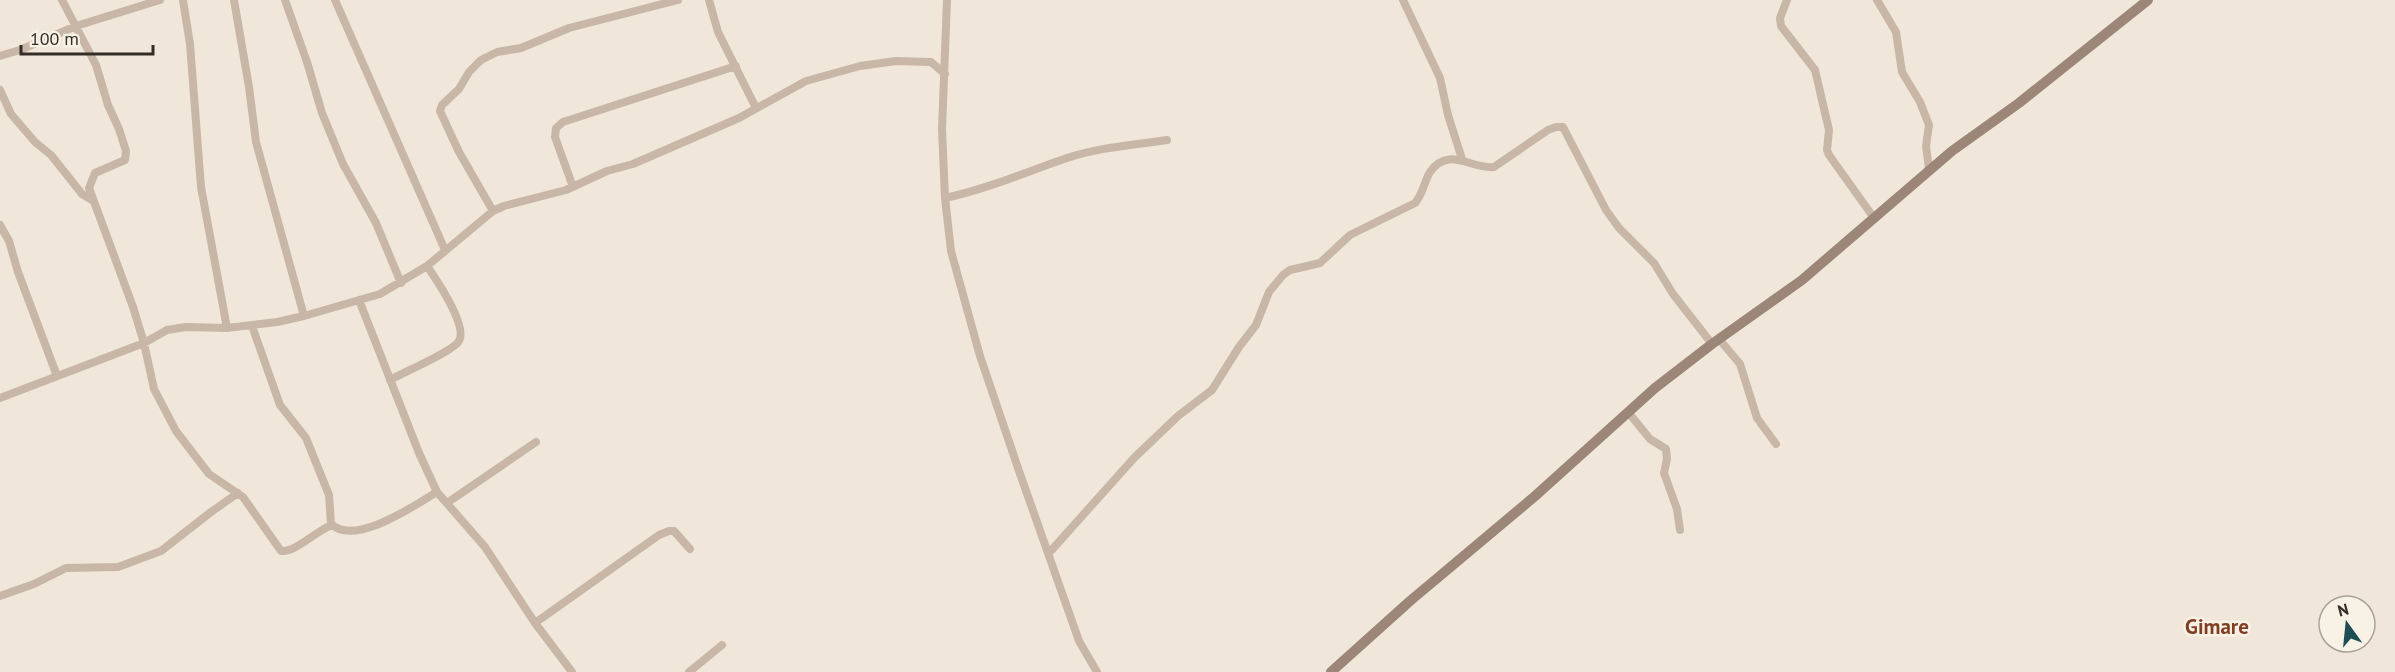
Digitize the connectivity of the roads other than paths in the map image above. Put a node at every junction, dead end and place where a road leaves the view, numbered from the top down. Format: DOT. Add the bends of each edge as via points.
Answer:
graph roads {
  1 [pos="62,0"];
  2 [pos="160,0"];
  3 [pos="183,0"];
  4 [pos="234,0"];
  5 [pos="285,0"];
  6 [pos="335,0"];
  7 [pos="678,0"];
  8 [pos="709,0"];
  9 [pos="947,0"];
  10 [pos="1403,0"];
  11 [pos="1787,0"];
  12 [pos="1877,0"];
  13 [pos="2148,0"];
  14 [pos="76,26"];
  15 [pos="946,53"];
  16 [pos="0,56"];
  17 [pos="931,62"];
  18 [pos="736,66"];
  19 [pos="945,74"];
  20 [pos="0,90"];
  21 [pos="756,108"];
  22 [pos="1167,140"];
  23 [pos="1462,159"];
  24 [pos="1929,169"];
  25 [pos="573,187"];
  26 [pos="945,198"];
  27 [pos="92,200"];
  28 [pos="493,211"];
  29 [pos="1874,218"];
  30 [pos="0,225"];
  31 [pos="445,250"];
  32 [pos="427,266"];
  33 [pos="401,282"];
  34 [pos="359,300"];
  35 [pos="304,316"];
  36 [pos="252,326"];
  37 [pos="227,328"];
  38 [pos="1715,341"];
  39 [pos="144,343"];
  40 [pos="57,375"];
  41 [pos="390,380"];
  42 [pos="0,398"];
  43 [pos="1628,412"];
  44 [pos="536,442"];
  45 [pos="1776,444"];
  46 [pos="437,492"];
  47 [pos="238,494"];
  48 [pos="447,503"];
  49 [pos="332,525"];
  50 [pos="1680,530"];
  51 [pos="690,549"];
  52 [pos="1049,553"];
  53 [pos="0,596"];
  54 [pos="535,623"];
  55 [pos="722,645"];
  56 [pos="572,672"];
  57 [pos="689,672"];
  58 [pos="1097,672"];
  59 [pos="1331,672"];
  1 -- 14 [label="street"];
  2 -- 14 [label="street"];
  3 -- 37 [label="street" via="201,187"];
  4 -- 35 [label="street" via="256,142"];
  5 -- 33 [label="street" via="322,113"];
  6 -- 31 [label="street"];
  7 -- 28 [label="street" via="569,28 521,48 497,52 469,72 440,111"];
  8 -- 18 [label="street" via="718,32"];
  9 -- 15 [label="street"];
  10 -- 23 [label="street" via="1440,78"];
  11 -- 29 [label="street" via="1781,26 1815,70 1830,130 1827,150"];
  12 -- 24 [label="street" via="1896,32 1905,80 1929,125"];
  13 -- 24 [label="street" via="2028,97"];
  14 -- 16 [label="street"];
  14 -- 27 [label="street" via="96,64 126,156 95,172 89,188"];
  15 -- 17 [label="street"];
  15 -- 19 [label="street"];
  17 -- 19 [label="street"];
  17 -- 21 [label="street" via="880,63 806,81"];
  18 -- 21 [label="street"];
  18 -- 25 [label="street" via="563,122 556,128 555,137"];
  19 -- 26 [label="street"];
  20 -- 27 [label="street" via="11,114 82,194"];
  21 -- 25 [label="street"];
  22 -- 26 [label="street" via="1097,149 977,192"];
  23 -- 38 [label="street" via="1483,167 1494,166 1548,130 1563,127 1606,210"];
  23 -- 52 [label="street" via="1444,161 1430,172 1415,203 1350,235 1320,263 1283,275 1269,292 1256,325 1212,390 1134,458"];
  24 -- 29 [label="street"];
  25 -- 28 [label="street"];
  26 -- 52 [label="street" via="951,251 981,356"];
  27 -- 39 [label="street"];
  28 -- 31 [label="street"];
  29 -- 38 [label="street" via="1802,280"];
  30 -- 40 [label="street"];
  31 -- 32 [label="street"];
  32 -- 33 [label="street"];
  32 -- 41 [label="street" via="455,315 460,340"];
  33 -- 34 [label="street"];
  34 -- 35 [label="street"];
  34 -- 41 [label="street"];
  35 -- 36 [label="street"];
  36 -- 37 [label="street"];
  36 -- 49 [label="street" via="280,405 306,438 329,495"];
  37 -- 39 [label="street" via="172,329"];
  38 -- 43 [label="street"];
  38 -- 45 [label="street" via="1740,364 1757,418"];
  39 -- 40 [label="street"];
  39 -- 47 [label="street" via="154,389 176,431 210,474"];
  40 -- 42 [label="street"];
  41 -- 46 [label="street"];
  43 -- 50 [label="street" via="1650,439 1666,449 1664,473"];
  43 -- 59 [label="street"];
  44 -- 48 [label="street"];
  46 -- 48 [label="street"];
  46 -- 49 [label="street" via="363,530 348,531"];
  47 -- 49 [label="street" via="282,552"];
  47 -- 53 [label="street" via="161,552 118,567 66,568"];
  48 -- 54 [label="street" via="485,547"];
  51 -- 54 [label="street" via="674,531 659,535"];
  52 -- 58 [label="street" via="1079,641"];
  54 -- 56 [label="street"];
  55 -- 57 [label="street"];
}
